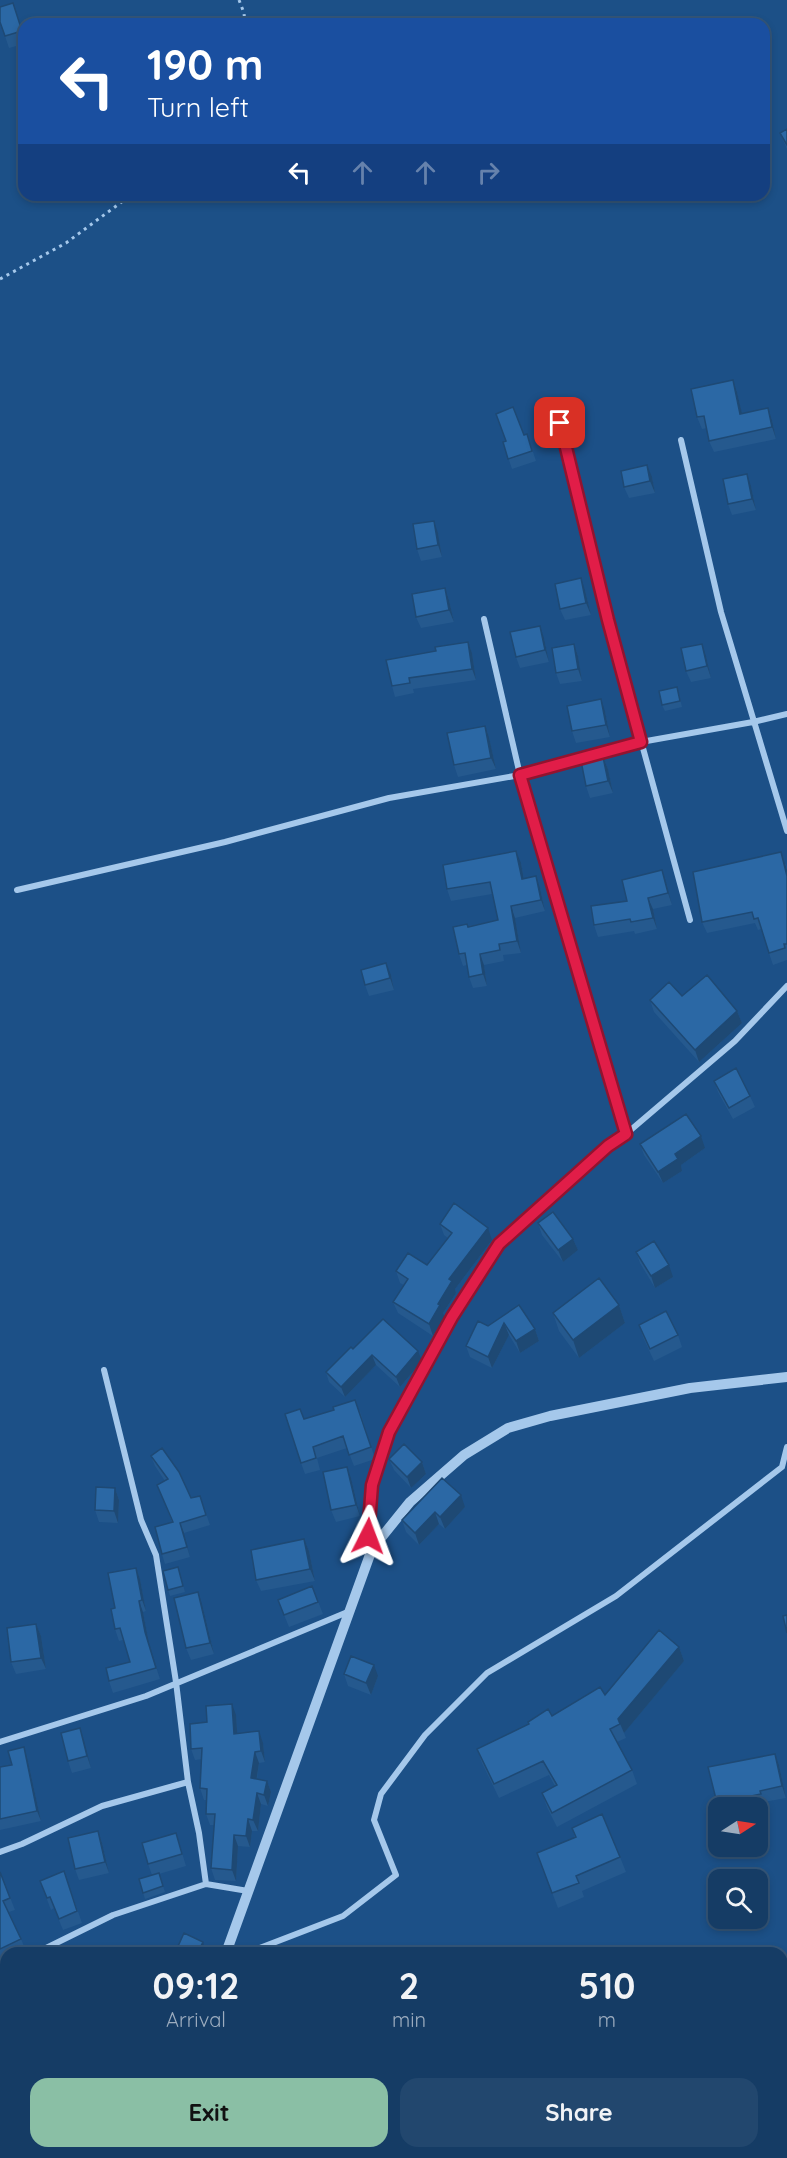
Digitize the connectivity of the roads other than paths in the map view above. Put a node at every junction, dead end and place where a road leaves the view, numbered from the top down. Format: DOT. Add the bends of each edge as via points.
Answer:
graph roads {
  1 [pos="560,423"];
  2 [pos="681,440"];
  3 [pos="484,619"];
  4 [pos="787,714"];
  5 [pos="753,722"];
  6 [pos="641,742"];
  7 [pos="520,775"];
  8 [pos="787,831"];
  9 [pos="17,890"];
  10 [pos="690,920"];
  11 [pos="787,986"];
  12 [pos="626,1134"];
  13 [pos="104,1370"];
  14 [pos="787,1377"];
  15 [pos="787,1447"];
  16 [pos="372,1549"];
  17 [pos="350,1611"];
  18 [pos="176,1682"];
  19 [pos="0,1742"];
  20 [pos="188,1782"];
  21 [pos="0,1852"];
  22 [pos="206,1884"];
  23 [pos="248,1891"];
  24 [pos="48,1947"];
  25 [pos="228,1947"];
  26 [pos="263,1947"];
  1 -- 6 [label="street"];
  2 -- 5 [label="street" via="721,612"];
  3 -- 7 [label="street"];
  4 -- 5 [label="street"];
  5 -- 6 [label="street"];
  5 -- 8 [label="street"];
  6 -- 7 [label="street"];
  6 -- 10 [label="street"];
  7 -- 9 [label="street" via="389,798 225,842"];
  7 -- 12 [label="street"];
  11 -- 12 [label="street" via="735,1041"];
  12 -- 16 [label="street" via="499,1244 452,1317 389,1432 371,1494 368,1536"];
  13 -- 18 [label="street" via="141,1520 156,1555"];
  14 -- 16 [label="street" via="690,1388 508,1428 464,1455 417,1495"];
  15 -- 26 [label="street" via="783,1467 616,1596 488,1673 425,1735 381,1794 374,1820 396,1875 344,1916"];
  16 -- 17 [label="street"];
  17 -- 18 [label="street"];
  17 -- 23 [label="street"];
  18 -- 19 [label="street"];
  18 -- 20 [label="street"];
  20 -- 21 [label="street" via="102,1806"];
  20 -- 22 [label="street"];
  22 -- 23 [label="street"];
  22 -- 24 [label="street" via="113,1915"];
  23 -- 25 [label="street"];
}
